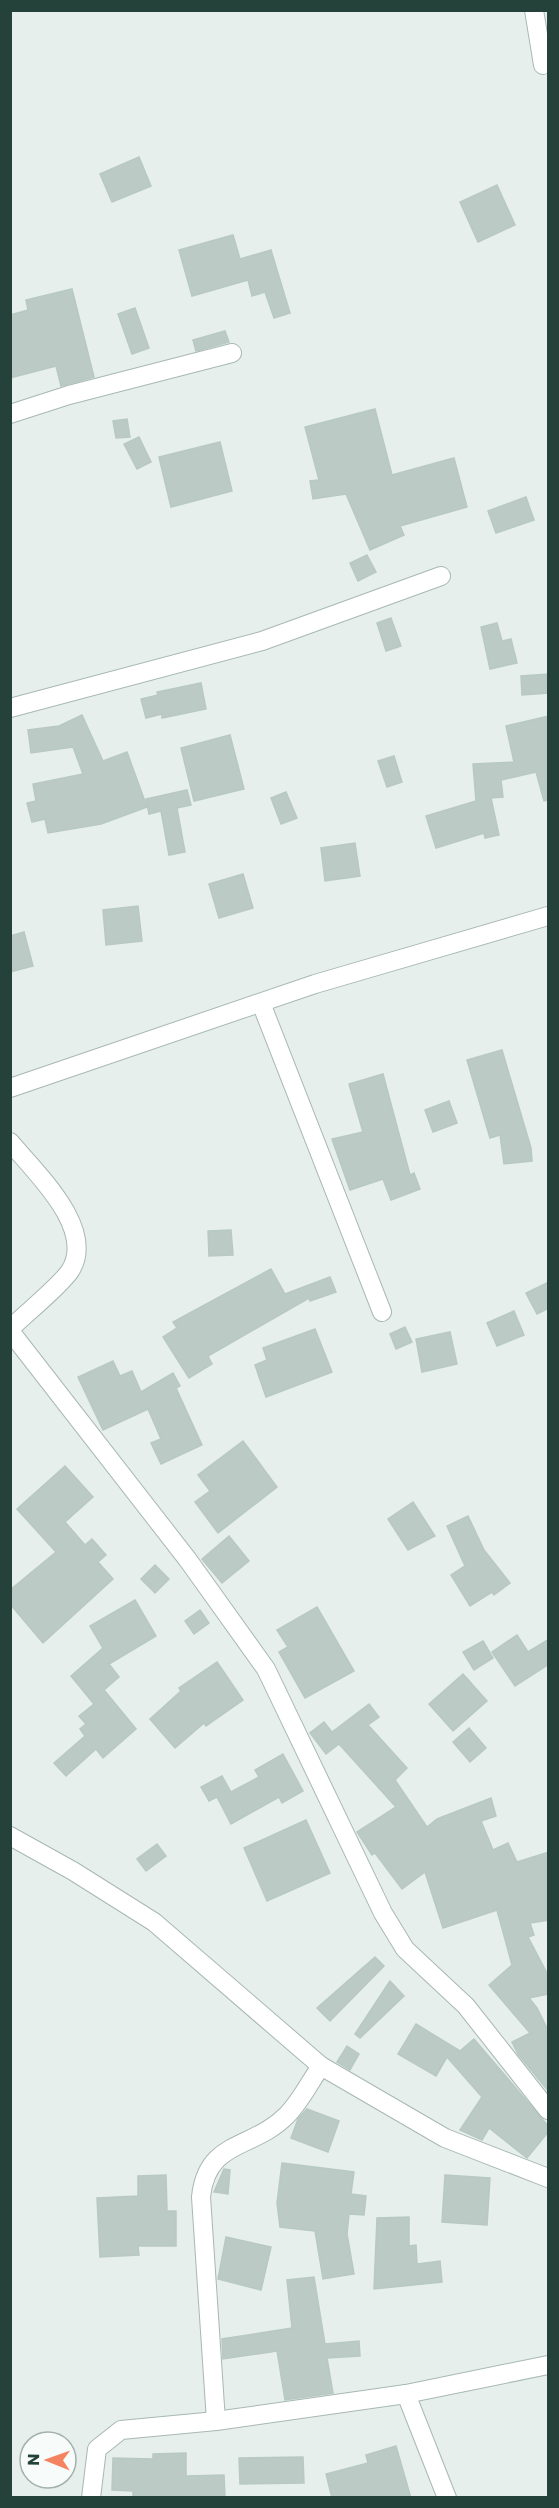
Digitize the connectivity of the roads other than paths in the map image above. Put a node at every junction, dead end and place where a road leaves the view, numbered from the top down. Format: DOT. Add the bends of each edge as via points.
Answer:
graph roads {
  1 [pos="534,10"];
  2 [pos="543,65"];
  3 [pos="232,353"];
  4 [pos="10,414"];
  5 [pos="441,576"];
  6 [pos="10,708"];
  7 [pos="549,916"];
  8 [pos="261,1003"];
  9 [pos="10,1088"];
  10 [pos="10,1142"];
  11 [pos="382,1312"];
  12 [pos="10,1330"];
  13 [pos="10,1836"];
  14 [pos="321,2066"];
  15 [pos="549,2110"];
  16 [pos="549,2178"];
  17 [pos="549,2365"];
  18 [pos="406,2394"];
  19 [pos="216,2421"];
  20 [pos="91,2498"];
  21 [pos="447,2498"];
  1 -- 2 [label="street"];
  3 -- 4 [label="street"];
  5 -- 6 [label="street" via="261,642"];
  7 -- 8 [label="street"];
  8 -- 9 [label="street"];
  8 -- 11 [label="street"];
  10 -- 12 [label="street" via="65,1211 76,1235 70,1270"];
  12 -- 15 [label="street" via="188,1560 266,1669 383,1913 405,1949 466,2006"];
  13 -- 14 [label="street" via="154,1922"];
  14 -- 16 [label="street" via="445,2138"];
  14 -- 19 [label="street" via="287,2115 266,2132 218,2156 203,2176 201,2197"];
  17 -- 18 [label="street"];
  18 -- 19 [label="street"];
  18 -- 21 [label="street"];
  19 -- 20 [label="street" via="121,2430 97,2449"];
}
